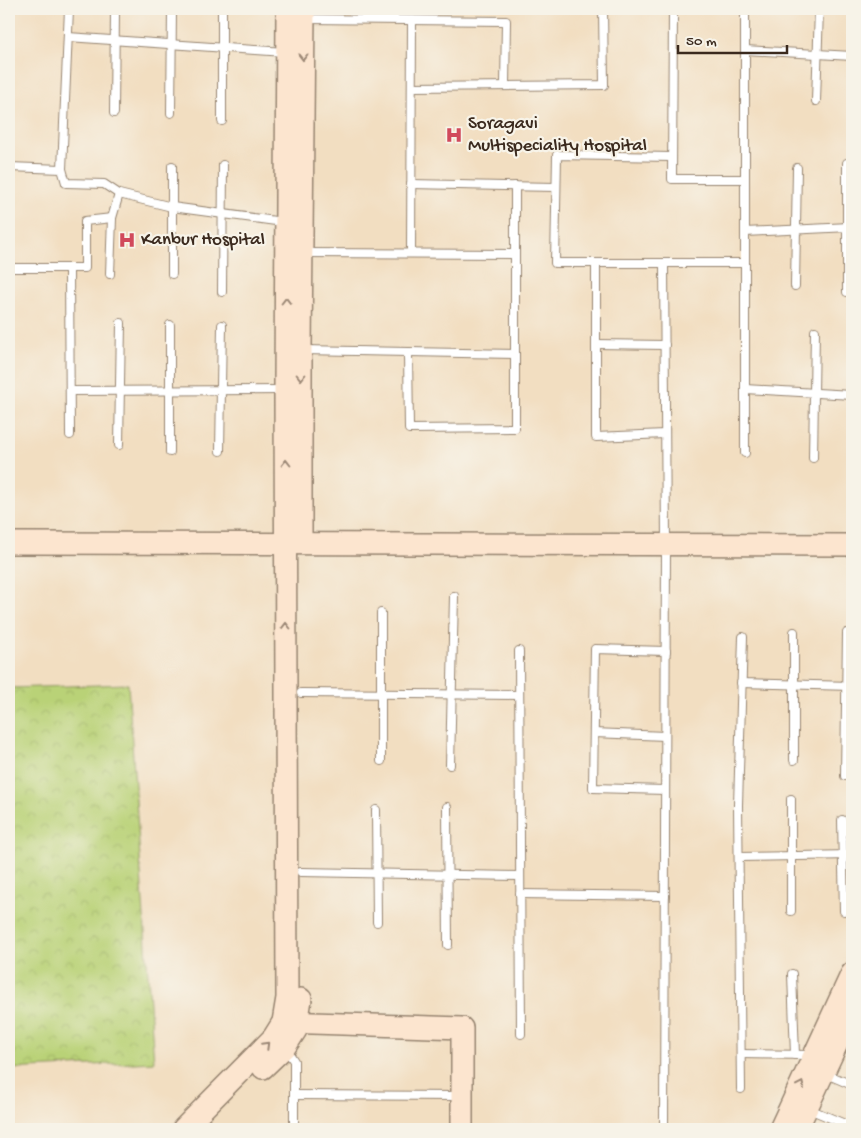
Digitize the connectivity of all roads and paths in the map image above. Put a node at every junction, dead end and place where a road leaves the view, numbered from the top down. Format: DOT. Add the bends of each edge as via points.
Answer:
graph roads {
  1 [pos="69,9"];
  2 [pos="115,9"];
  3 [pos="172,9"];
  4 [pos="222,9"];
  5 [pos="603,9"];
  6 [pos="673,9"];
  7 [pos="745,9"];
  8 [pos="819,9"];
  9 [pos="298,12"];
  10 [pos="412,20"];
  11 [pos="68,37"];
  12 [pos="115,40"];
  13 [pos="172,44"];
  14 [pos="222,47"];
  15 [pos="745,50"];
  16 [pos="286,52"];
  17 [pos="817,54"];
  18 [pos="852,56"];
  19 [pos="505,86"];
  20 [pos="412,87"];
  21 [pos="816,100"];
  22 [pos="114,113"];
  23 [pos="171,113"];
  24 [pos="222,121"];
  25 [pos="672,157"];
  26 [pos="847,163"];
  27 [pos="223,165"];
  28 [pos="172,166"];
  29 [pos="9,167"];
  30 [pos="797,168"];
  31 [pos="62,169"];
  32 [pos="746,179"];
  33 [pos="411,184"];
  34 [pos="516,186"];
  35 [pos="556,187"];
  36 [pos="119,194"];
  37 [pos="172,207"];
  38 [pos="222,214"];
  39 [pos="112,218"];
  40 [pos="294,222"];
  41 [pos="850,227"];
  42 [pos="796,230"];
  43 [pos="746,232"];
  44 [pos="302,253"];
  45 [pos="411,253"];
  46 [pos="515,254"];
  47 [pos="596,263"];
  48 [pos="664,263"];
  49 [pos="745,264"];
  50 [pos="9,268"];
  51 [pos="69,268"];
  52 [pos="110,274"];
  53 [pos="172,274"];
  54 [pos="794,286"];
  55 [pos="222,292"];
  56 [pos="847,292"];
  57 [pos="120,323"];
  58 [pos="170,325"];
  59 [pos="222,325"];
  60 [pos="815,331"];
  61 [pos="596,344"];
  62 [pos="664,345"];
  63 [pos="301,350"];
  64 [pos="408,352"];
  65 [pos="515,354"];
  66 [pos="745,389"];
  67 [pos="286,390"];
  68 [pos="71,391"];
  69 [pos="120,391"];
  70 [pos="170,391"];
  71 [pos="221,391"];
  72 [pos="814,393"];
  73 [pos="852,395"];
  74 [pos="665,434"];
  75 [pos="70,435"];
  76 [pos="119,445"];
  77 [pos="220,451"];
  78 [pos="170,452"];
  79 [pos="745,452"];
  80 [pos="813,458"];
  81 [pos="9,543"];
  82 [pos="293,543"];
  83 [pos="666,544"];
  84 [pos="852,545"];
  85 [pos="454,596"];
  86 [pos="381,614"];
  87 [pos="794,632"];
  88 [pos="847,633"];
  89 [pos="743,637"];
  90 [pos="519,651"];
  91 [pos="666,651"];
  92 [pos="741,683"];
  93 [pos="794,685"];
  94 [pos="849,686"];
  95 [pos="301,692"];
  96 [pos="381,694"];
  97 [pos="452,694"];
  98 [pos="519,695"];
  99 [pos="594,733"];
  100 [pos="665,736"];
  101 [pos="794,760"];
  102 [pos="381,761"];
  103 [pos="450,765"];
  104 [pos="845,776"];
  105 [pos="665,790"];
  106 [pos="791,799"];
  107 [pos="447,807"];
  108 [pos="376,810"];
  109 [pos="842,820"];
  110 [pos="843,855"];
  111 [pos="852,855"];
  112 [pos="791,856"];
  113 [pos="738,857"];
  114 [pos="301,872"];
  115 [pos="377,874"];
  116 [pos="448,875"];
  117 [pos="520,876"];
  118 [pos="520,894"];
  119 [pos="664,896"];
  120 [pos="844,911"];
  121 [pos="791,912"];
  122 [pos="377,922"];
  123 [pos="448,945"];
  124 [pos="852,973"];
  125 [pos="792,974"];
  126 [pos="852,1012"];
  127 [pos="290,1022"];
  128 [pos="522,1034"];
  129 [pos="285,1047"];
  130 [pos="740,1054"];
  131 [pos="811,1061"];
  132 [pos="852,1085"];
  133 [pos="741,1090"];
  134 [pos="294,1095"];
  135 [pos="462,1096"];
  136 [pos="807,1108"];
  137 [pos="852,1127"];
  138 [pos="183,1129"];
  139 [pos="202,1129"];
  140 [pos="294,1129"];
  141 [pos="462,1129"];
  142 [pos="664,1129"];
  143 [pos="780,1129"];
  144 [pos="797,1129"];
  1 -- 11 [label="lane"];
  2 -- 12 [label="lane"];
  3 -- 13 [label="lane"];
  4 -- 14 [label="lane"];
  5 -- 19 [label="lane" via="604,84"];
  6 -- 25 [label="lane"];
  7 -- 15 [label="lane"];
  8 -- 17 [label="lane"];
  9 -- 10 [label="lane"];
  9 -- 16 [label="street"];
  9 -- 40 [label="street, one-way"];
  10 -- 19 [label="lane" via="506,21"];
  10 -- 20 [label="lane"];
  11 -- 12 [label="lane"];
  11 -- 31 [label="lane"];
  12 -- 13 [label="lane"];
  12 -- 22 [label="lane"];
  13 -- 14 [label="lane"];
  13 -- 23 [label="lane"];
  14 -- 16 [label="lane"];
  14 -- 24 [label="lane"];
  15 -- 17 [label="lane"];
  15 -- 32 [label="lane"];
  16 -- 40 [label="street"];
  17 -- 18 [label="lane"];
  17 -- 21 [label="lane"];
  19 -- 20 [label="lane"];
  20 -- 33 [label="lane"];
  25 -- 32 [label="lane" via="672,178"];
  25 -- 35 [label="lane" via="557,155"];
  26 -- 41 [label="lane"];
  27 -- 38 [label="lane"];
  28 -- 37 [label="lane"];
  29 -- 31 [label="lane"];
  30 -- 42 [label="lane"];
  31 -- 36 [label="lane" via="66,183 104,184"];
  32 -- 43 [label="lane"];
  33 -- 34 [label="lane"];
  33 -- 45 [label="lane"];
  34 -- 35 [label="lane"];
  34 -- 46 [label="lane"];
  35 -- 47 [label="lane" via="555,263"];
  36 -- 37 [label="lane"];
  36 -- 39 [label="lane"];
  37 -- 38 [label="lane"];
  37 -- 53 [label="lane"];
  38 -- 40 [label="lane"];
  38 -- 55 [label="lane"];
  39 -- 51 [label="lane" via="85,221 85,268"];
  39 -- 52 [label="lane"];
  40 -- 44 [label="street"];
  67 -- 40 [label="street, one-way"];
  41 -- 42 [label="lane"];
  41 -- 56 [label="lane"];
  42 -- 43 [label="lane"];
  42 -- 54 [label="lane"];
  43 -- 49 [label="lane"];
  44 -- 45 [label="lane"];
  44 -- 63 [label="street"];
  45 -- 46 [label="lane"];
  46 -- 65 [label="lane"];
  47 -- 48 [label="lane"];
  47 -- 61 [label="lane"];
  48 -- 49 [label="lane"];
  48 -- 62 [label="lane"];
  49 -- 66 [label="lane"];
  50 -- 51 [label="lane"];
  51 -- 68 [label="lane"];
  57 -- 69 [label="lane"];
  58 -- 70 [label="lane"];
  59 -- 71 [label="lane"];
  60 -- 72 [label="lane"];
  61 -- 62 [label="lane"];
  61 -- 74 [label="lane" via="596,437"];
  62 -- 74 [label="lane"];
  63 -- 64 [label="lane"];
  63 -- 82 [label="street, one-way"];
  64 -- 65 [label="lane"];
  64 -- 65 [label="lane" via="409,429 515,428"];
  66 -- 72 [label="lane"];
  66 -- 79 [label="lane"];
  67 -- 71 [label="lane"];
  82 -- 67 [label="street, one-way"];
  68 -- 69 [label="lane"];
  68 -- 75 [label="lane"];
  69 -- 70 [label="lane"];
  69 -- 76 [label="lane"];
  70 -- 71 [label="lane"];
  70 -- 78 [label="lane"];
  71 -- 77 [label="lane"];
  72 -- 73 [label="lane"];
  72 -- 80 [label="lane"];
  74 -- 83 [label="lane"];
  81 -- 82 [label="street"];
  82 -- 83 [label="street"];
  82 -- 95 [label="street"];
  127 -- 82 [label="street, one-way"];
  83 -- 84 [label="street"];
  83 -- 91 [label="lane"];
  85 -- 97 [label="lane"];
  86 -- 96 [label="lane"];
  87 -- 93 [label="lane"];
  88 -- 94 [label="lane"];
  89 -- 92 [label="lane"];
  90 -- 98 [label="lane"];
  91 -- 99 [label="lane" via="596,649"];
  91 -- 100 [label="lane"];
  92 -- 93 [label="lane"];
  92 -- 113 [label="lane"];
  93 -- 94 [label="lane"];
  93 -- 101 [label="lane"];
  94 -- 104 [label="lane"];
  95 -- 96 [label="lane"];
  95 -- 114 [label="street"];
  96 -- 97 [label="lane"];
  96 -- 102 [label="lane"];
  97 -- 98 [label="lane"];
  97 -- 103 [label="lane"];
  98 -- 117 [label="lane"];
  99 -- 100 [label="lane"];
  99 -- 105 [label="lane" via="593,788"];
  100 -- 105 [label="lane"];
  105 -- 119 [label="lane"];
  106 -- 112 [label="lane"];
  107 -- 116 [label="lane"];
  108 -- 115 [label="lane"];
  109 -- 110 [label="lane"];
  110 -- 111 [label="lane"];
  110 -- 112 [label="lane"];
  110 -- 120 [label="lane"];
  112 -- 113 [label="lane"];
  112 -- 121 [label="lane"];
  113 -- 130 [label="lane"];
  114 -- 115 [label="lane"];
  114 -- 127 [label="street" via="301,1002"];
  115 -- 116 [label="lane"];
  115 -- 122 [label="lane"];
  116 -- 117 [label="lane"];
  116 -- 123 [label="lane"];
  117 -- 118 [label="lane"];
  118 -- 119 [label="lane"];
  118 -- 128 [label="lane"];
  119 -- 142 [label="lane"];
  124 -- 131 [label="street"];
  125 -- 131 [label="lane"];
  126 -- 131 [label="street" via="843,1039"];
  127 -- 129 [label="street" via="296,1030"];
  127 -- 135 [label="street" via="462,1028"];
  138 -- 127 [label="street, one-way"];
  129 -- 134 [label="lane" via="294,1061"];
  129 -- 139 [label="street"];
  130 -- 131 [label="lane"];
  130 -- 133 [label="lane"];
  131 -- 132 [label="lane"];
  131 -- 136 [label="street"];
  143 -- 131 [label="street, one-way"];
  134 -- 135 [label="lane"];
  134 -- 140 [label="lane"];
  135 -- 141 [label="street"];
  136 -- 137 [label="lane"];
  136 -- 144 [label="street"];
}
